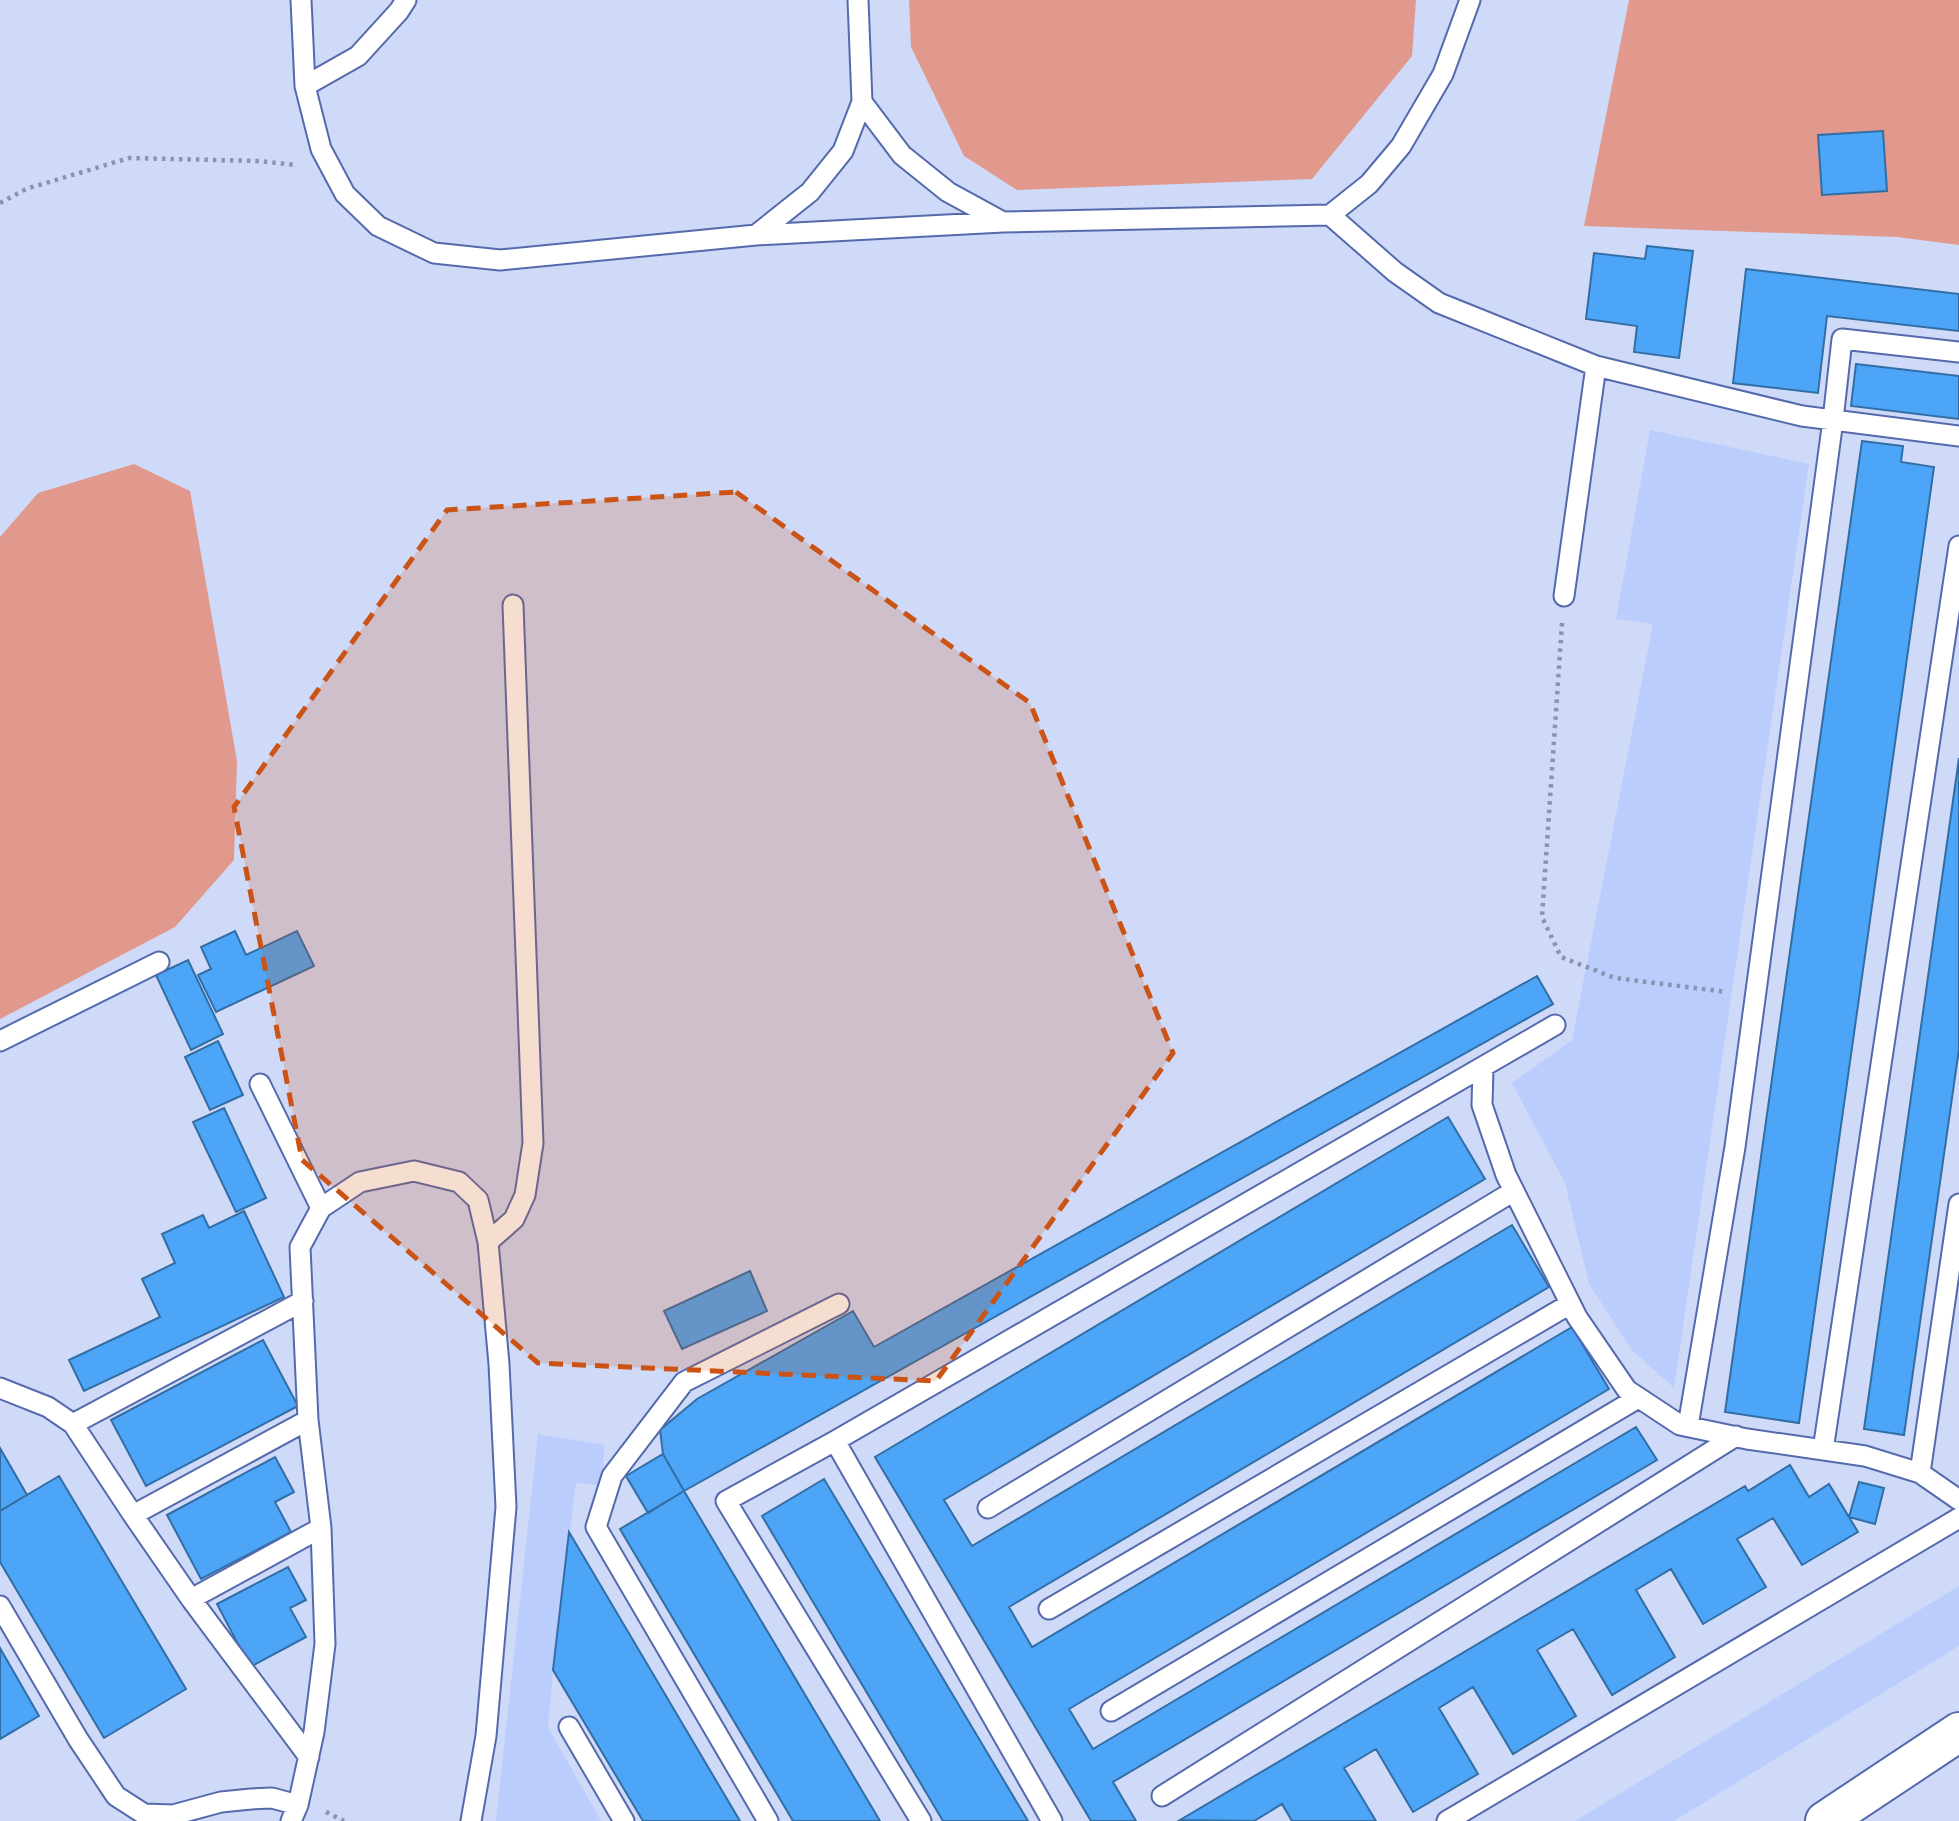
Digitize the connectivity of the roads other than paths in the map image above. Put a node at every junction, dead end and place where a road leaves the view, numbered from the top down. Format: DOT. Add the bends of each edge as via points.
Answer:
graph roads {
  1 [pos="301,0"];
  2 [pos="406,0"];
  3 [pos="858,0"];
  4 [pos="1470,0"];
  5 [pos="305,86"];
  6 [pos="862,102"];
  7 [pos="1330,215"];
  8 [pos="1003,222"];
  9 [pos="756,235"];
  10 [pos="1959,352"];
  11 [pos="1596,366"];
  12 [pos="1833,420"];
  13 [pos="1959,436"];
  14 [pos="1959,546"];
  15 [pos="1564,596"];
  16 [pos="513,605"];
  17 [pos="159,962"];
  18 [pos="1555,1025"];
  19 [pos="0,1041"];
  20 [pos="1483,1068"];
  21 [pos="260,1084"];
  22 [pos="1514,1191"];
  23 [pos="1959,1204"];
  24 [pos="321,1209"];
  25 [pos="488,1242"];
  26 [pos="303,1301"];
  27 [pos="839,1304"];
  28 [pos="1570,1304"];
  29 [pos="0,1388"];
  30 [pos="1638,1398"];
  31 [pos="308,1420"];
  32 [pos="73,1424"];
  33 [pos="1688,1426"];
  34 [pos="1736,1436"];
  35 [pos="835,1441"];
  36 [pos="1823,1450"];
  37 [pos="1920,1473"];
  38 [pos="1959,1500"];
  39 [pos="988,1508"];
  40 [pos="133,1515"];
  41 [pos="1959,1518"];
  42 [pos="321,1528"];
  43 [pos="191,1599"];
  44 [pos="0,1605"];
  45 [pos="1049,1609"];
  46 [pos="1111,1711"];
  47 [pos="569,1727"];
  48 [pos="1959,1732"];
  49 [pos="309,1757"];
  50 [pos="1162,1796"];
  51 [pos="295,1813"];
  52 [pos="1841,1817"];
  53 [pos="471,1821"];
  54 [pos="624,1821"];
  55 [pos="768,1821"];
  56 [pos="921,1821"];
  57 [pos="1052,1821"];
  58 [pos="1447,1821"];
  1 -- 5 [label="lane"];
  2 -- 5 [label="lane" via="358,57"];
  3 -- 6 [label="lane"];
  4 -- 7 [label="lane" via="1443,74 1401,146 1369,184"];
  5 -- 9 [label="lane" via="321,149 345,194 378,226 434,253 500,260"];
  6 -- 8 [label="lane" via="902,155 948,192"];
  6 -- 9 [label="lane" via="843,151 810,192"];
  7 -- 8 [label="lane"];
  7 -- 11 [label="lane" via="1395,272 1439,303"];
  8 -- 9 [label="lane"];
  10 -- 12 [label="lane" via="1842,339"];
  11 -- 12 [label="lane"];
  11 -- 15 [label="lane"];
  12 -- 13 [label="lane"];
  12 -- 33 [label="lane" via="1735,1147"];
  14 -- 36 [label="lane"];
  16 -- 25 [label="lane" via="533,1143 525,1195 514,1219"];
  17 -- 19 [label="lane"];
  18 -- 20 [label="lane"];
  20 -- 22 [label="lane" via="1482,1105"];
  20 -- 35 [label="lane"];
  21 -- 24 [label="lane"];
  22 -- 28 [label="lane"];
  22 -- 39 [label="lane"];
  23 -- 37 [label="lane"];
  24 -- 25 [label="lane" via="360,1182 414,1171 459,1182 478,1200"];
  24 -- 26 [label="lane" via="300,1247"];
  25 -- 53 [label="lane" via="506,1507 486,1736"];
  26 -- 31 [label="lane"];
  26 -- 32 [label="lane"];
  27 -- 55 [label="lane" via="684,1382 612,1476 596,1527"];
  28 -- 30 [label="lane" via="1627,1390"];
  28 -- 45 [label="lane"];
  29 -- 32 [label="lane" via="48,1407"];
  30 -- 33 [label="lane"];
  30 -- 46 [label="lane"];
  31 -- 40 [label="lane"];
  31 -- 42 [label="lane"];
  32 -- 40 [label="lane"];
  33 -- 34 [label="lane"];
  34 -- 36 [label="lane"];
  34 -- 50 [label="lane"];
  35 -- 56 [label="lane" via="726,1501"];
  35 -- 57 [label="lane"];
  36 -- 37 [label="lane" via="1865,1456"];
  37 -- 38 [label="lane"];
  40 -- 43 [label="lane"];
  41 -- 58 [label="lane"];
  42 -- 43 [label="lane"];
  42 -- 49 [label="lane" via="325,1644"];
  43 -- 49 [label="lane"];
  44 -- 51 [label="lane" via="116,1796 144,1814 173,1815 221,1802 272,1798"];
  47 -- 54 [label="lane"];
  48 -- 52 [label="street"];
  49 -- 51 [label="lane"];
}
